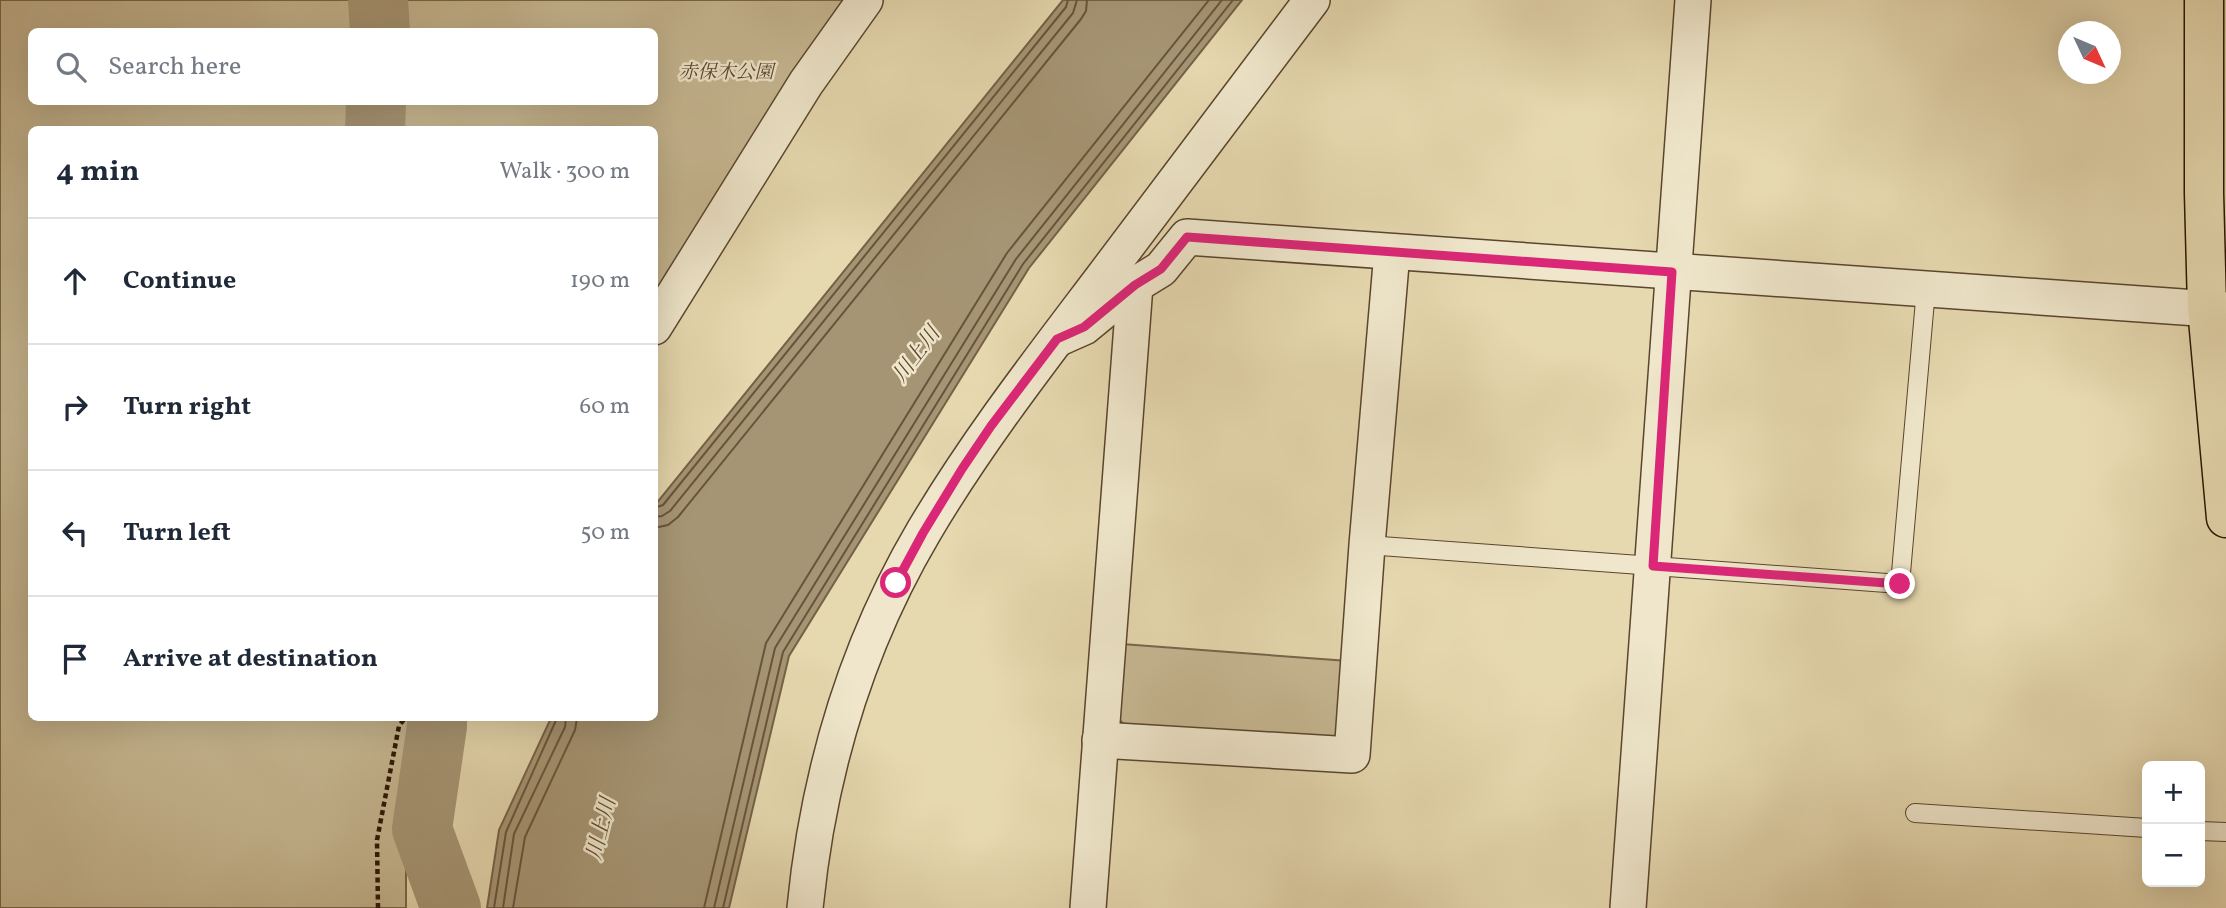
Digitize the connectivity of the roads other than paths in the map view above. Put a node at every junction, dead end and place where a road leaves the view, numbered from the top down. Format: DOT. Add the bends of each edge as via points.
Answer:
graph roads {
  1 [pos="865,0"];
  2 [pos="1312,0"];
  3 [pos="1693,0"];
  4 [pos="2204,0"];
  5 [pos="1392,252"];
  6 [pos="1672,272"];
  7 [pos="1135,285"];
  8 [pos="1926,289"];
  9 [pos="2217,309"];
  10 [pos="658,321"];
  11 [pos="1057,339"];
  12 [pos="2226,518"];
  13 [pos="1367,545"];
  14 [pos="1653,566"];
  15 [pos="1100,740"];
  16 [pos="1916,813"];
  17 [pos="2142,828"];
  18 [pos="2205,831"];
  19 [pos="2226,832"];
  20 [pos="806,908"];
  21 [pos="1088,908"];
  22 [pos="1629,908"];
  1 -- 10 [label="street" via="806,83"];
  2 -- 11 [label="street"];
  3 -- 6 [label="street"];
  4 -- 9 [label="main road" via="2203,179"];
  5 -- 6 [label="street"];
  5 -- 7 [label="street" via="1187,237 1161,269"];
  5 -- 13 [label="street"];
  6 -- 8 [label="street"];
  6 -- 14 [label="street"];
  7 -- 11 [label="street" via="1084,327"];
  7 -- 15 [label="street"];
  8 -- 9 [label="street"];
  8 -- 14 [label="lane" via="1900,584"];
  9 -- 12 [label="main road"];
  11 -- 20 [label="street" via="991,426 896,583 839,725 821,797"];
  13 -- 14 [label="lane"];
  13 -- 15 [label="street" via="1352,755"];
  14 -- 22 [label="street"];
  15 -- 21 [label="street"];
  16 -- 17 [label="lane"];
  18 -- 19 [label="lane"];
}
